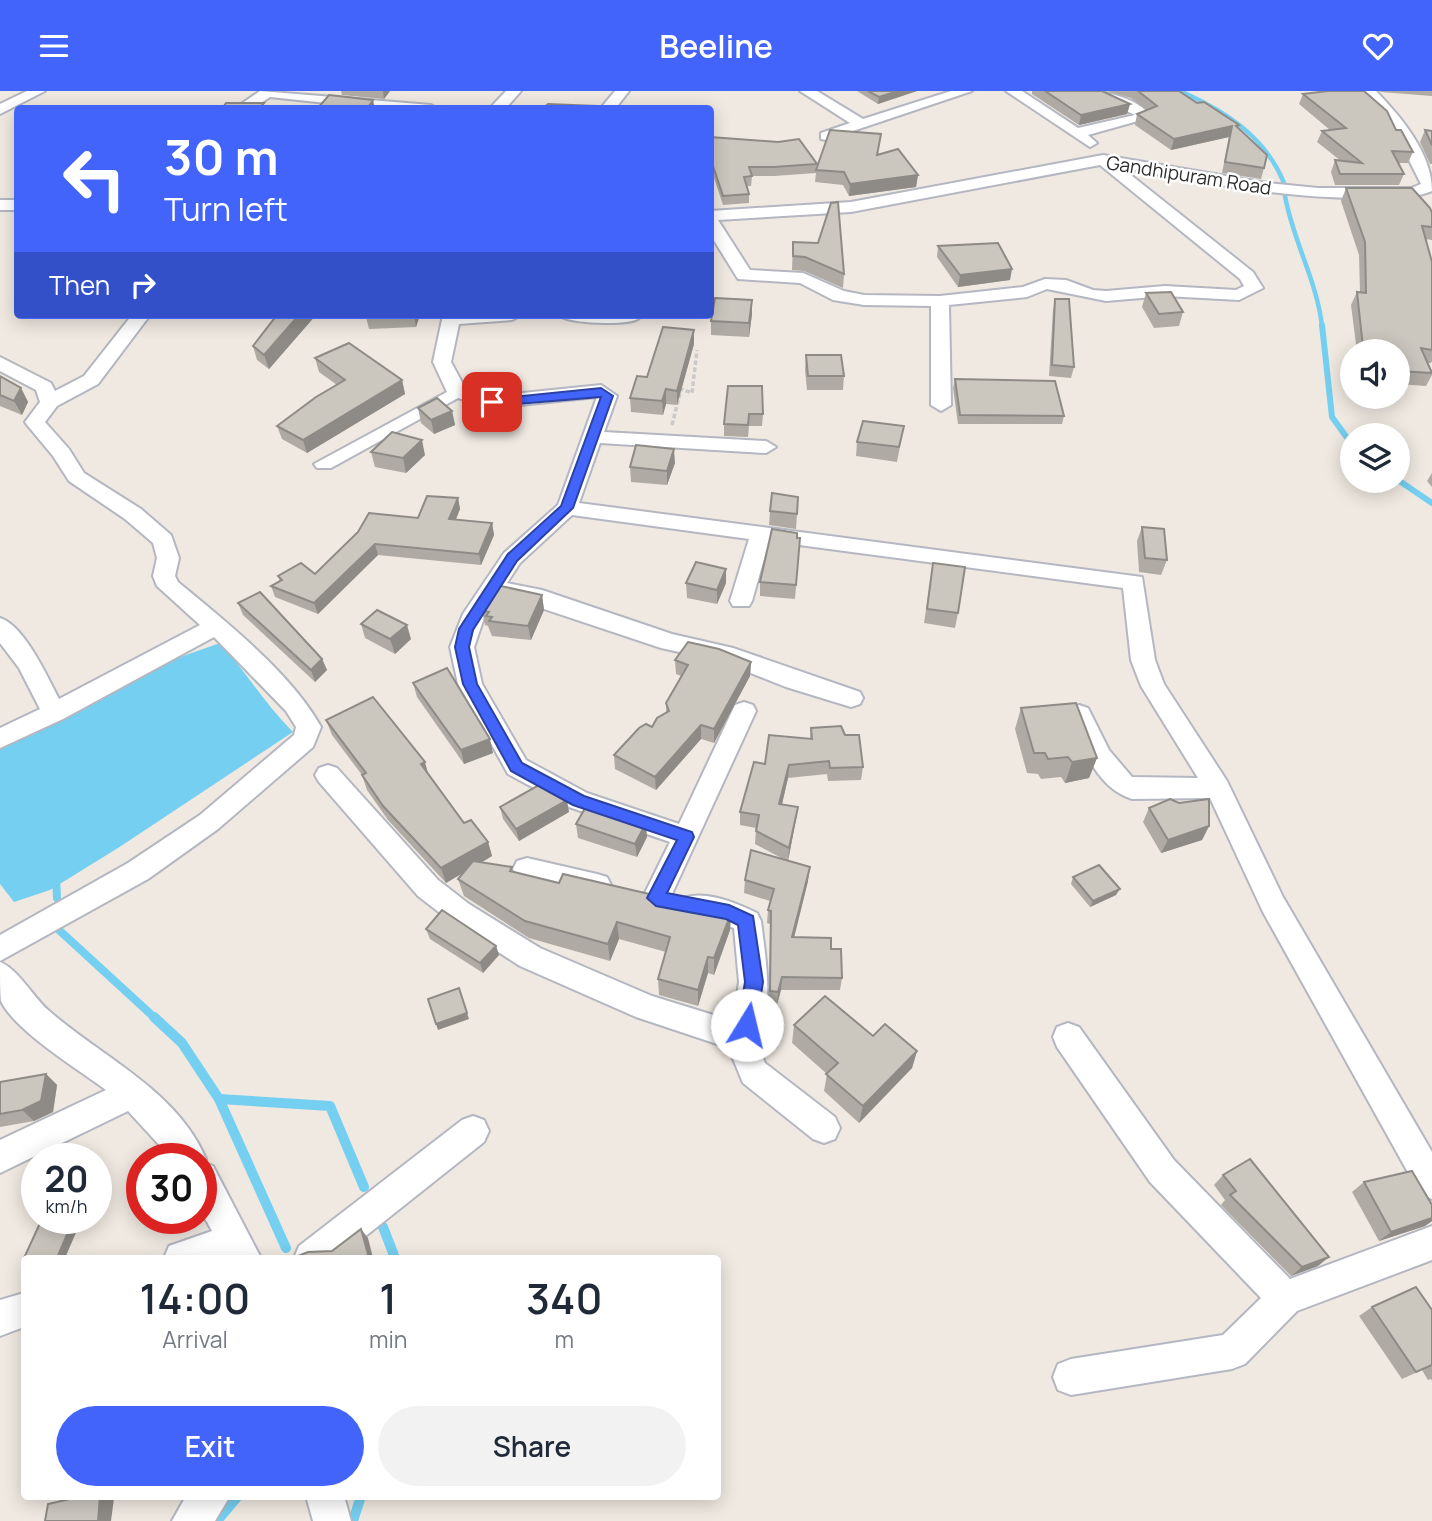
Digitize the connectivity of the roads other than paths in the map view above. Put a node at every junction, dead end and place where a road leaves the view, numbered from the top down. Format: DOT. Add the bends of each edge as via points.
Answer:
graph roads {
  1 [pos="38,91"];
  2 [pos="514,91"];
  3 [pos="622,91"];
  4 [pos="807,91"];
  5 [pos="964,91"];
  6 [pos="1013,91"];
  7 [pos="1091,91"];
  8 [pos="1368,91"];
  9 [pos="248,105"];
  10 [pos="390,105"];
  11 [pos="500,105"];
  12 [pos="610,105"];
  13 [pos="0,110"];
  14 [pos="861,124"];
  15 [pos="1076,133"];
  16 [pos="826,136"];
  17 [pos="1109,161"];
  18 [pos="1413,193"];
  19 [pos="1426,208"];
  20 [pos="714,218"];
  21 [pos="714,225"];
  22 [pos="940,301"];
  23 [pos="138,319"];
  24 [pos="451,319"];
  25 [pos="0,363"];
  26 [pos="457,393"];
  27 [pos="50,402"];
  28 [pos="941,405"];
  29 [pos="591,437"];
  30 [pos="766,447"];
  31 [pos="324,464"];
  32 [pos="567,508"];
  33 [pos="761,533"];
  34 [pos="493,587"];
  35 [pos="741,601"];
  36 [pos="0,626"];
  37 [pos="216,626"];
  38 [pos="851,698"];
  39 [pos="744,711"];
  40 [pos="54,713"];
  41 [pos="1079,714"];
  42 [pos="0,739"];
  43 [pos="328,775"];
  44 [pos="1218,788"];
  45 [pos="686,837"];
  46 [pos="527,869"];
  47 [pos="634,893"];
  48 [pos="0,949"];
  49 [pos="0,975"];
  50 [pos="736,1028"];
  51 [pos="1068,1037"];
  52 [pos="132,1093"];
  53 [pos="824,1128"];
  54 [pos="473,1131"];
  55 [pos="180,1143"];
  56 [pos="0,1157"];
  57 [pos="1432,1183"];
  58 [pos="217,1209"];
  59 [pos="1432,1243"];
  60 [pos="238,1250"];
  61 [pos="202,1255"];
  62 [pos="315,1255"];
  63 [pos="1285,1298"];
  64 [pos="21,1311"];
  65 [pos="0,1318"];
  66 [pos="1071,1377"];
  67 [pos="208,1500"];
  68 [pos="326,1500"];
  69 [pos="191,1521"];
  70 [pos="332,1521"];
  1 -- 13 [label="street"];
  2 -- 11 [label="street"];
  3 -- 12 [label="street"];
  4 -- 14 [label="street"];
  5 -- 14 [label="street"];
  6 -- 15 [label="street"];
  7 -- 15 [label="street" via="1137,109 1145,117"];
  8 -- 18 [label="street" via="1396,120 1425,174 1430,186"];
  9 -- 10 [label="street" via="267,93"];
  14 -- 16 [label="street"];
  15 -- 17 [label="street"];
  17 -- 18 [label="street, Gandhipuram Road" via="1267,188"];
  17 -- 20 [label="street, Gandhipuram Road" via="851,207"];
  17 -- 22 [label="street" via="1247,276 1254,288 1239,295 1165,291 1106,296 1066,285 1045,285 1027,292"];
  18 -- 19 [label="street"];
  21 -- 22 [label="street" via="744,275 803,278 839,296 864,300"];
  22 -- 28 [label="street"];
  23 -- 27 [label="street" via="91,380"];
  24 -- 26 [label="street" via="442,362"];
  25 -- 27 [label="street" via="44,387"];
  26 -- 29 [label="street" via="492,402 601,391 607,396 606,405"];
  26 -- 31 [label="street"];
  27 -- 37 [label="street" via="35,422 76,477 163,540 168,586"];
  29 -- 30 [label="street"];
  29 -- 32 [label="street"];
  32 -- 33 [label="street"];
  32 -- 34 [label="street" via="512,558"];
  33 -- 35 [label="street"];
  33 -- 44 [label="street" via="1134,582 1143,660 1153,686"];
  34 -- 38 [label="street" via="534,595 669,642 726,654"];
  34 -- 45 [label="street" via="466,629 462,647 470,684 509,758 546,785 579,800"];
  36 -- 40 [label="street" via="29,664"];
  37 -- 40 [label="street"];
  37 -- 48 [label="street" via="295,705 309,727 304,740 209,822 138,871"];
  39 -- 45 [label="street"];
  40 -- 42 [label="street"];
  41 -- 44 [label="street" via="1114,778 1124,786"];
  43 -- 50 [label="street" via="428,888 530,957 647,1008 723,1032"];
  44 -- 57 [label="street" via="1273,904"];
  45 -- 47 [label="street"];
  46 -- 47 [label="street"];
  47 -- 50 [label="street" via="729,912 747,921 754,982 747,1025"];
  49 -- 52 [label="street" via="21,1005 52,1033"];
  50 -- 53 [label="street" via="754,1073"];
  51 -- 63 [label="street" via="1162,1171"];
  52 -- 55 [label="street"];
  52 -- 56 [label="street"];
  54 -- 62 [label="street"];
  58 -- 60 [label="street"];
  59 -- 63 [label="street"];
  60 -- 61 [label="street"];
  63 -- 66 [label="street" via="1232,1350"];
  64 -- 65 [label="street"];
  67 -- 69 [label="street"];
  68 -- 70 [label="street"];
}
